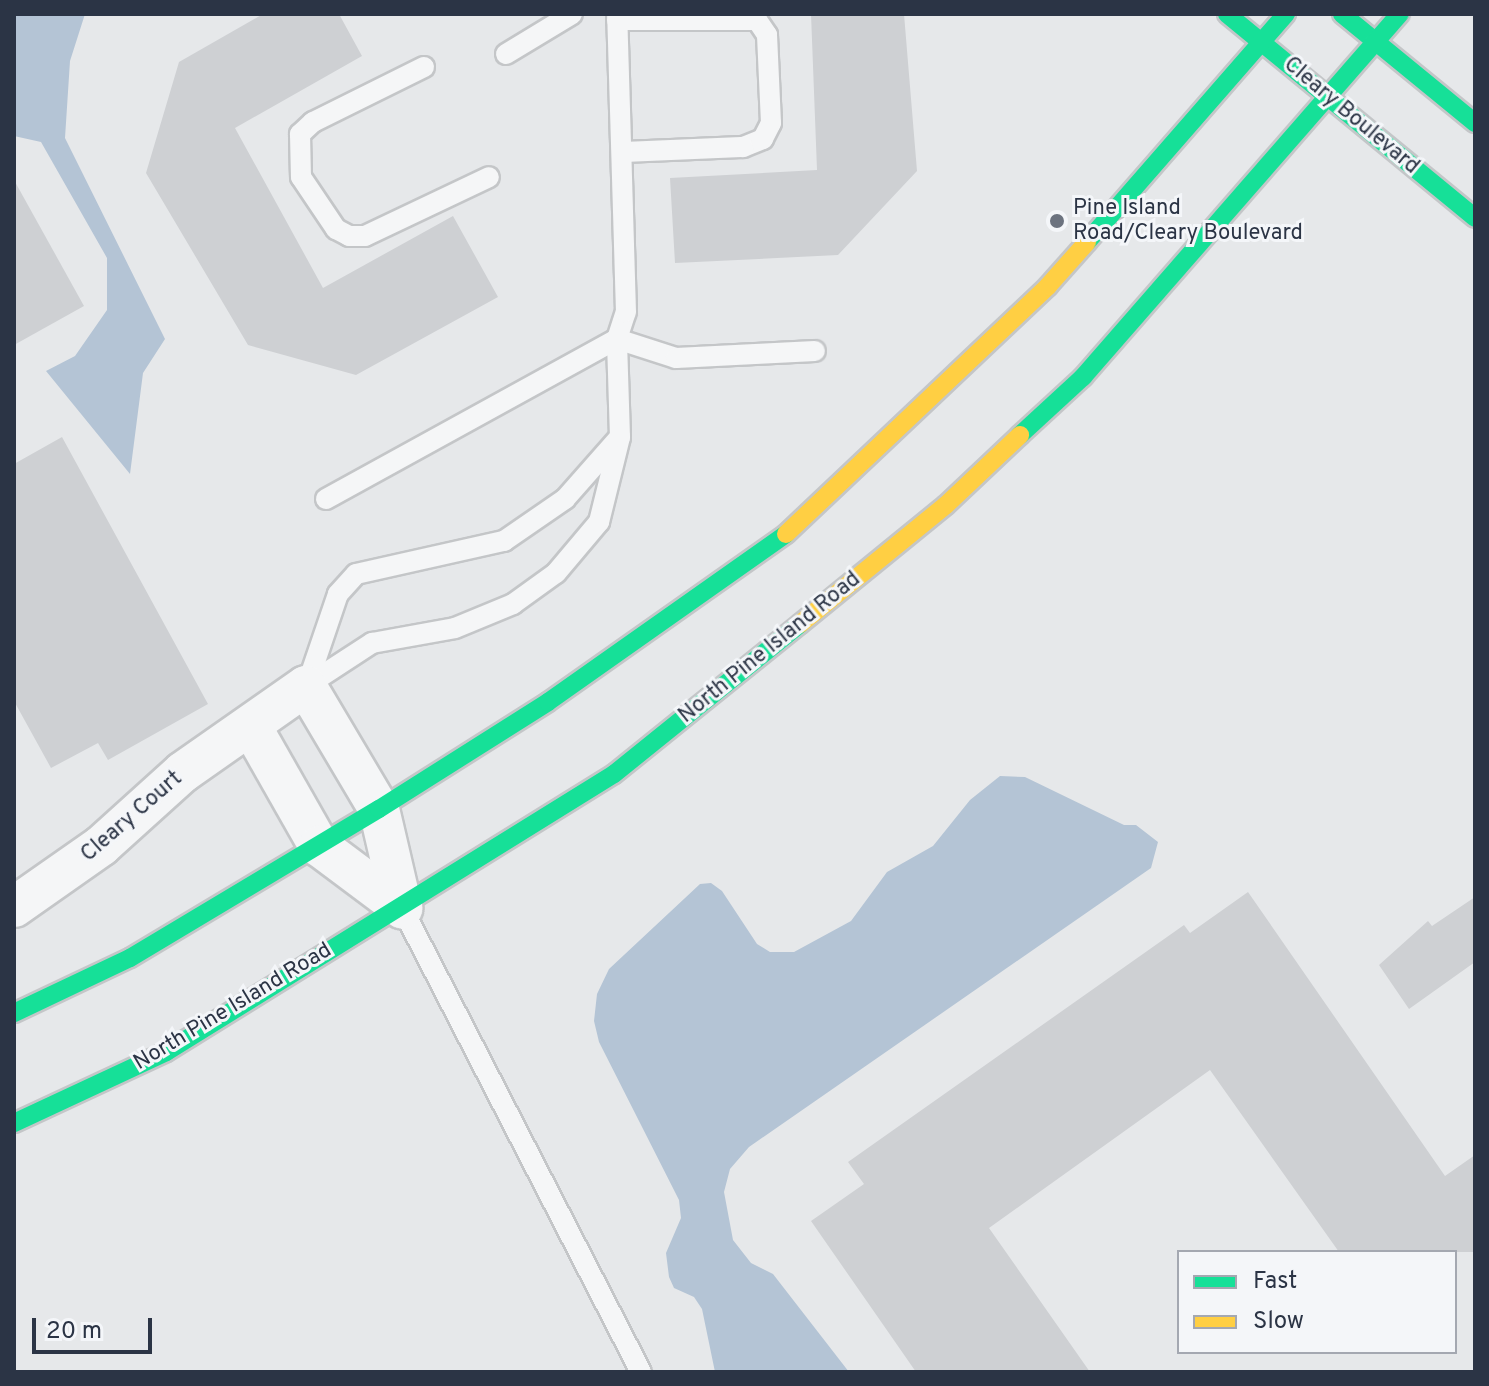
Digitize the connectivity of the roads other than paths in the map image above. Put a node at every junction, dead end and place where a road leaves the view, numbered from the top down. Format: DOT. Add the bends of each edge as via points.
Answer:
graph roads {
  1 [pos="572,14"];
  2 [pos="1227,14"];
  3 [pos="1286,14"];
  4 [pos="1342,14"];
  5 [pos="1400,14"];
  6 [pos="617,17"];
  7 [pos="1262,42"];
  8 [pos="1377,43"];
  9 [pos="506,54"];
  10 [pos="424,67"];
  11 [pos="1330,98"];
  12 [pos="1475,123"];
  13 [pos="622,152"];
  14 [pos="489,177"];
  15 [pos="1475,218"];
  16 [pos="617,339"];
  17 [pos="815,351"];
  18 [pos="620,437"];
  19 [pos="326,499"];
  20 [pos="306,686"];
  21 [pos="252,728"];
  22 [pos="379,809"];
  23 [pos="319,846"];
  24 [pos="14,907"];
  25 [pos="402,908"];
  26 [pos="14,1013"];
  27 [pos="14,1123"];
  28 [pos="641,1372"];
  1 -- 9 [label="lane"];
  2 -- 7 [label="main road, Cleary Boulevard"];
  3 -- 7 [label="main road"];
  4 -- 8 [label="main road"];
  5 -- 8 [label="main road, North Pine Island Road"];
  6 -- 13 [label="lane"];
  6 -- 13 [label="lane" via="757,20 767,35 771,123 763,139 743,147"];
  7 -- 11 [label="main road, Cleary Boulevard"];
  7 -- 22 [label="main road" via="1048,286 789,532 548,702"];
  8 -- 11 [label="main road, North Pine Island Road"];
  8 -- 12 [label="main road"];
  10 -- 14 [label="lane" via="306,128 300,134 301,177 336,229 349,236 365,236"];
  11 -- 15 [label="main road, Cleary Boulevard"];
  11 -- 25 [label="main road, North Pine Island Road" via="1083,377 946,505 614,774"];
  13 -- 16 [label="lane" via="626,312"];
  16 -- 17 [label="lane" via="676,358"];
  16 -- 18 [label="lane"];
  16 -- 19 [label="lane"];
  18 -- 20 [label="lane" via="565,499 504,541 356,574 338,594"];
  18 -- 20 [label="lane" via="599,522 556,573 513,604 455,628 372,643"];
  20 -- 21 [label="street, Cleary Court"];
  20 -- 22 [label="street"];
  21 -- 23 [label="street"];
  21 -- 24 [label="street, Cleary Court" via="183,772 101,846"];
  22 -- 23 [label="main road"];
  22 -- 25 [label="street"];
  23 -- 25 [label="street"];
  23 -- 26 [label="main road" via="130,958"];
  25 -- 27 [label="main road, North Pine Island Road" via="166,1052"];
  25 -- 28 [label="lane"];
}
